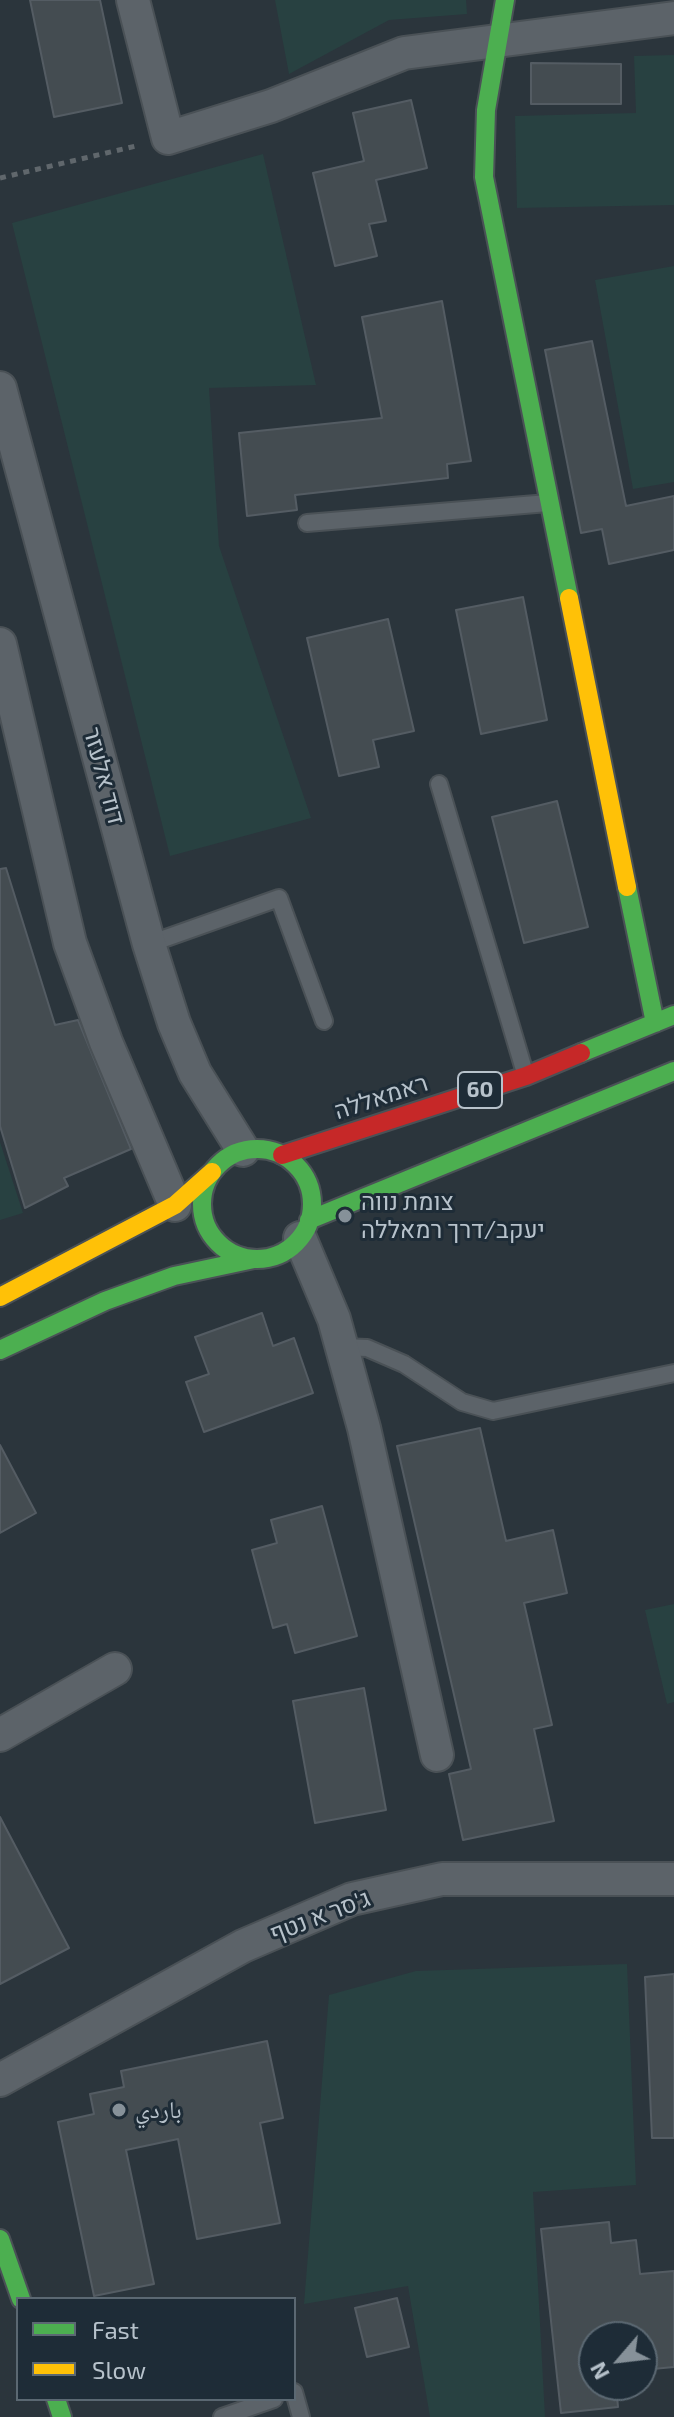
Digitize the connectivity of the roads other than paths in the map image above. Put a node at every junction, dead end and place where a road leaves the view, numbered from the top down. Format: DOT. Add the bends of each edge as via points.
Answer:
graph roads {
  1 [pos="133,0"];
  2 [pos="505,0"];
  3 [pos="674,18"];
  4 [pos="497,40"];
  5 [pos="0,388"];
  6 [pos="549,502"];
  7 [pos="307,523"];
  8 [pos="0,644"];
  9 [pos="439,784"];
  10 [pos="149,944"];
  11 [pos="674,1015"];
  12 [pos="324,1021"];
  13 [pos="655,1023"];
  14 [pos="674,1071"];
  15 [pos="526,1076"];
  16 [pos="243,1150"];
  17 [pos="282,1155"];
  18 [pos="212,1172"];
  19 [pos="175,1205"];
  20 [pos="305,1229"];
  21 [pos="254,1259"];
  22 [pos="0,1297"];
  23 [pos="342,1347"];
  24 [pos="0,1350"];
  25 [pos="674,1373"];
  26 [pos="115,1669"];
  27 [pos="0,1735"];
  28 [pos="437,1755"];
  29 [pos="674,1879"];
  30 [pos="0,2080"];
  31 [pos="0,2239"];
  32 [pos="20,2297"];
  33 [pos="268,2401"];
  34 [pos="222,2417"];
  1 -- 4 [label="street" via="168,138 271,106 404,53"];
  2 -- 4 [label="main road"];
  3 -- 4 [label="street"];
  4 -- 6 [label="main road" via="486,110 484,177"];
  5 -- 10 [label="street, דוד אלעזר"];
  6 -- 7 [label="lane"];
  6 -- 13 [label="main road"];
  8 -- 19 [label="street" via="70,943"];
  9 -- 15 [label="lane"];
  10 -- 12 [label="lane" via="279,898"];
  10 -- 16 [label="street, דוד אלעזר" via="195,1073"];
  11 -- 13 [label="main road, ראמאללה / 60"];
  13 -- 15 [label="main road, ראמאללה / 60"];
  14 -- 20 [label="main road, 60"];
  15 -- 17 [label="main road, ראמאללה / 60"];
  16 -- 17 [label="main road, 60"];
  16 -- 18 [label="main road"];
  17 -- 20 [label="main road" via="308,1184 312,1201"];
  18 -- 19 [label="main road"];
  18 -- 21 [label="main road" via="203,1189 208,1229 235,1255"];
  19 -- 22 [label="main road"];
  20 -- 21 [label="main road, 60" via="286,1250"];
  20 -- 23 [label="street"];
  21 -- 24 [label="main road, 60" via="174,1276"];
  23 -- 25 [label="lane" via="367,1348 404,1364 462,1402 493,1411"];
  23 -- 28 [label="street"];
  26 -- 27 [label="street"];
  29 -- 30 [label="street, ג'סר א נטף" via="442,1879 352,1899 243,1946"];
  31 -- 32 [label="main road"];
  33 -- 34 [label="lane"];
}
